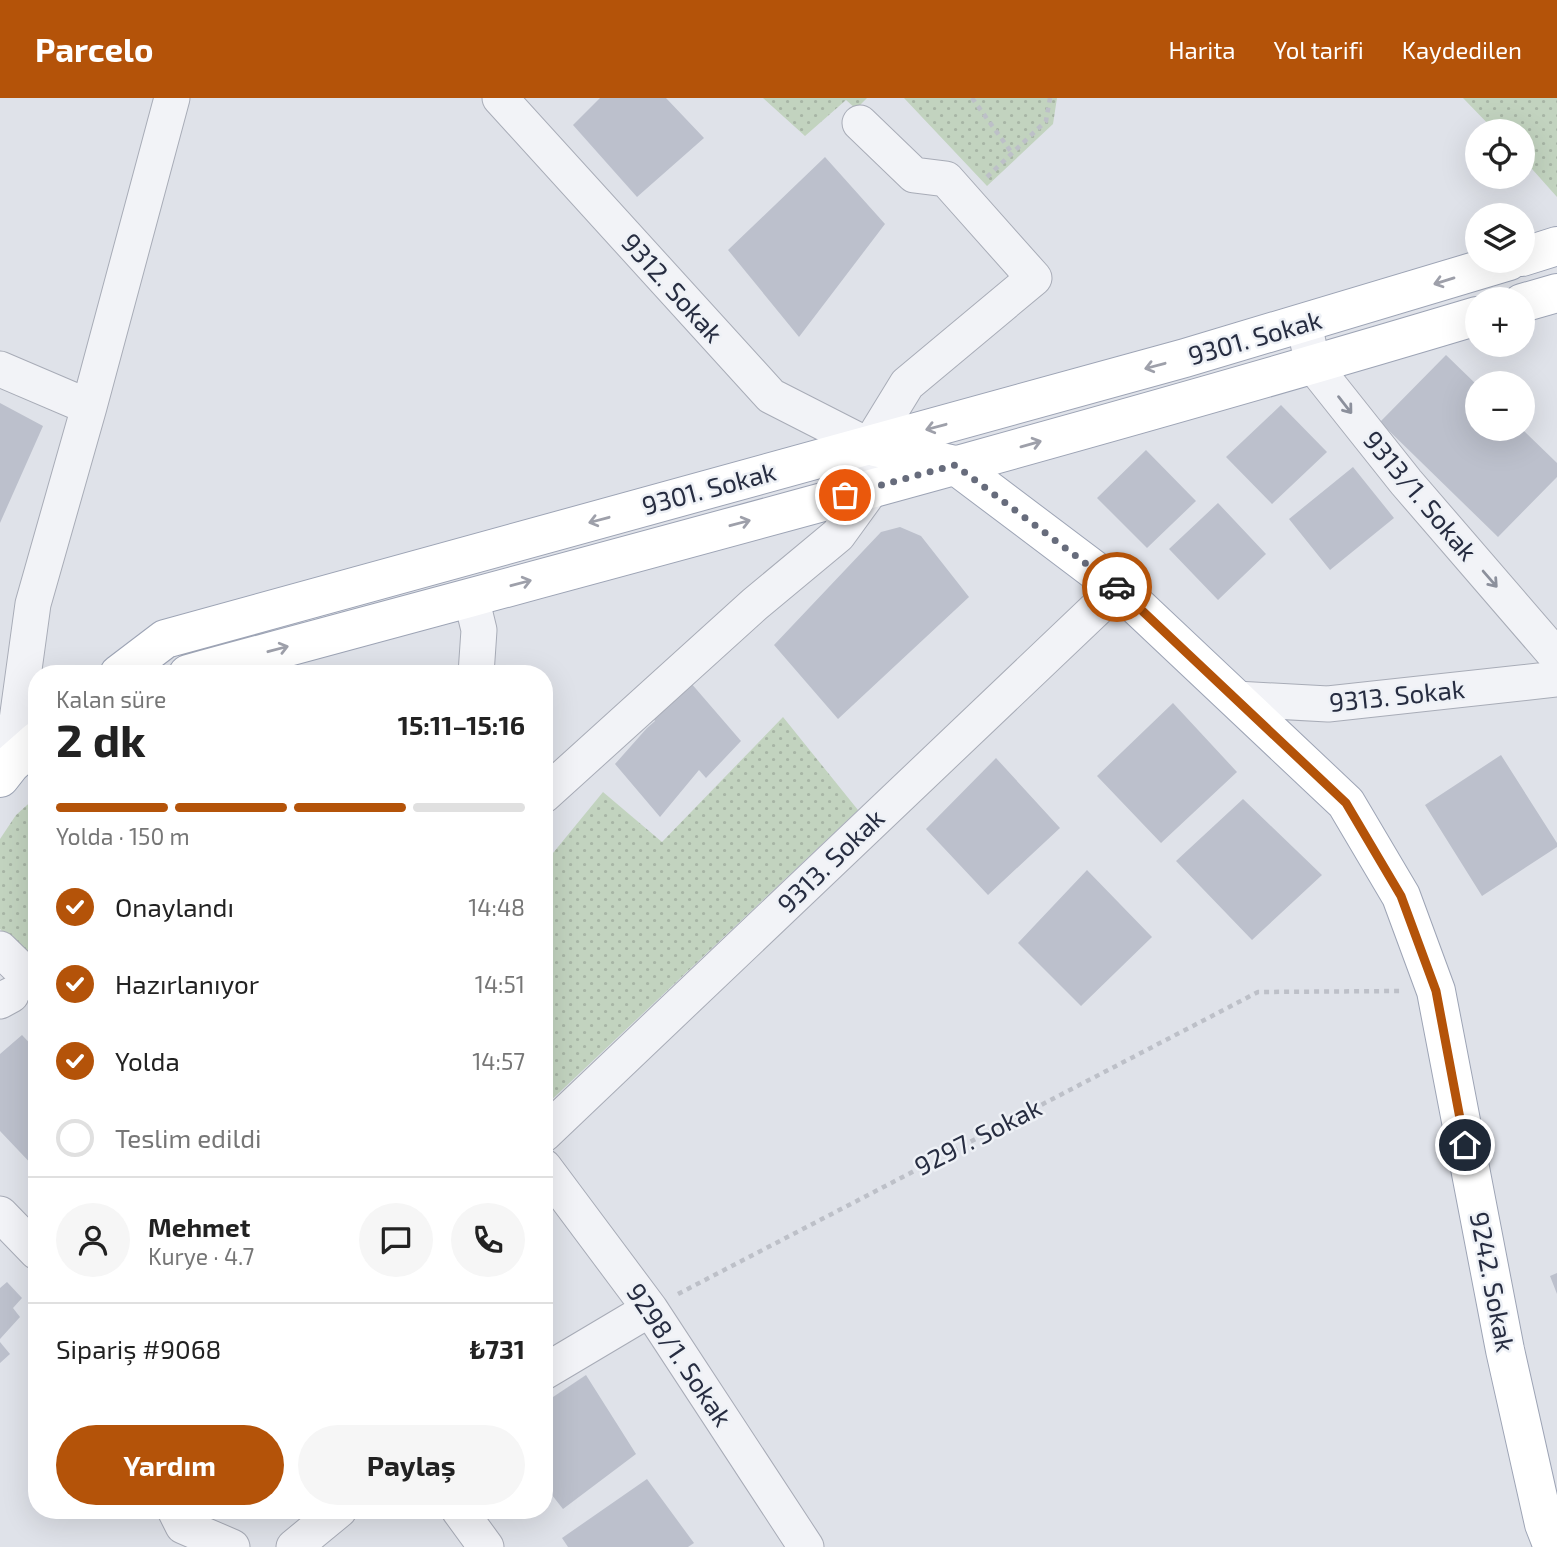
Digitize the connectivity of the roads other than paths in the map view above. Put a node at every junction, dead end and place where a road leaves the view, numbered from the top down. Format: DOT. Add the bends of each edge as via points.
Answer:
graph roads {
  1 [pos="172,98"];
  2 [pos="500,98"];
  3 [pos="860,123"];
  4 [pos="1557,246"];
  5 [pos="1535,253"];
  6 [pos="1470,273"];
  7 [pos="1557,293"];
  8 [pos="1535,299"];
  9 [pos="1465,320"];
  10 [pos="1304,324"];
  11 [pos="1314,365"];
  12 [pos="0,369"];
  13 [pos="89,407"];
  14 [pos="869,446"];
  15 [pos="955,465"];
  16 [pos="872,488"];
  17 [pos="1118,588"];
  18 [pos="471,597"];
  19 [pos="170,656"];
  20 [pos="1557,657"];
  21 [pos="144,665"];
  22 [pos="221,665"];
  23 [pos="477,665"];
  24 [pos="1557,679"];
  25 [pos="1236,699"];
  26 [pos="16,761"];
  27 [pos="553,787"];
  28 [pos="0,949"];
  29 [pos="16,994"];
  30 [pos="553,1125"];
  31 [pos="553,1179"];
  32 [pos="0,1214"];
  33 [pos="28,1243"];
  34 [pos="650,1309"];
  35 [pos="553,1367"];
  36 [pos="180,1519"];
  37 [pos="328,1519"];
  38 [pos="465,1519"];
  39 [pos="1551,1532"];
  40 [pos="232,1547"];
  41 [pos="293,1547"];
  42 [pos="486,1547"];
  43 [pos="806,1547"];
  1 -- 13 [label="street"];
  2 -- 14 [label="street, 9312. Sokak" via="771,396"];
  3 -- 14 [label="street" via="914,175 946,179 1034,278 907,384"];
  4 -- 5 [label="main road"];
  6 -- 10 [label="main road, 9301. Sokak, one-way"];
  7 -- 8 [label="main road"];
  9 -- 11 [label="main road, 9301. Sokak"];
  10 -- 11 [label="street, 9313/1. Sokak"];
  10 -- 14 [label="main road, 9301. Sokak, one-way"];
  15 -- 11 [label="main road, 9301. Sokak, one-way"];
  11 -- 20 [label="street, 9313/1. Sokak, one-way" via="1406,482"];
  12 -- 13 [label="street"];
  13 -- 26 [label="street" via="33,604"];
  14 -- 15 [label="main road, 9242. Sokak"];
  14 -- 16 [label="street"];
  14 -- 19 [label="main road, 9301. Sokak, one-way"];
  15 -- 16 [label="main road, 9301. Sokak"];
  15 -- 17 [label="main road, 9242. Sokak"];
  18 -- 16 [label="main road, 9301. Sokak, one-way"];
  16 -- 27 [label="street" via="838,535"];
  17 -- 25 [label="main road, 9242. Sokak"];
  17 -- 30 [label="street, 9313. Sokak"];
  22 -- 18 [label="main road, 9301. Sokak, one-way"];
  18 -- 23 [label="street" via="479,630"];
  19 -- 21 [label="main road, 9301. Sokak"];
  24 -- 25 [label="street, 9313. Sokak" via="1328,704"];
  25 -- 39 [label="main road, 9242. Sokak" via="1346,803 1401,896 1436,991 1505,1350"];
  28 -- 29 [label="street"];
  31 -- 34 [label="street, 9298/1. Sokak"];
  32 -- 33 [label="street"];
  34 -- 35 [label="street"];
  34 -- 43 [label="street, 9298/1. Sokak"];
  36 -- 40 [label="street" via="183,1526"];
  37 -- 41 [label="street"];
  38 -- 42 [label="street"];
}
